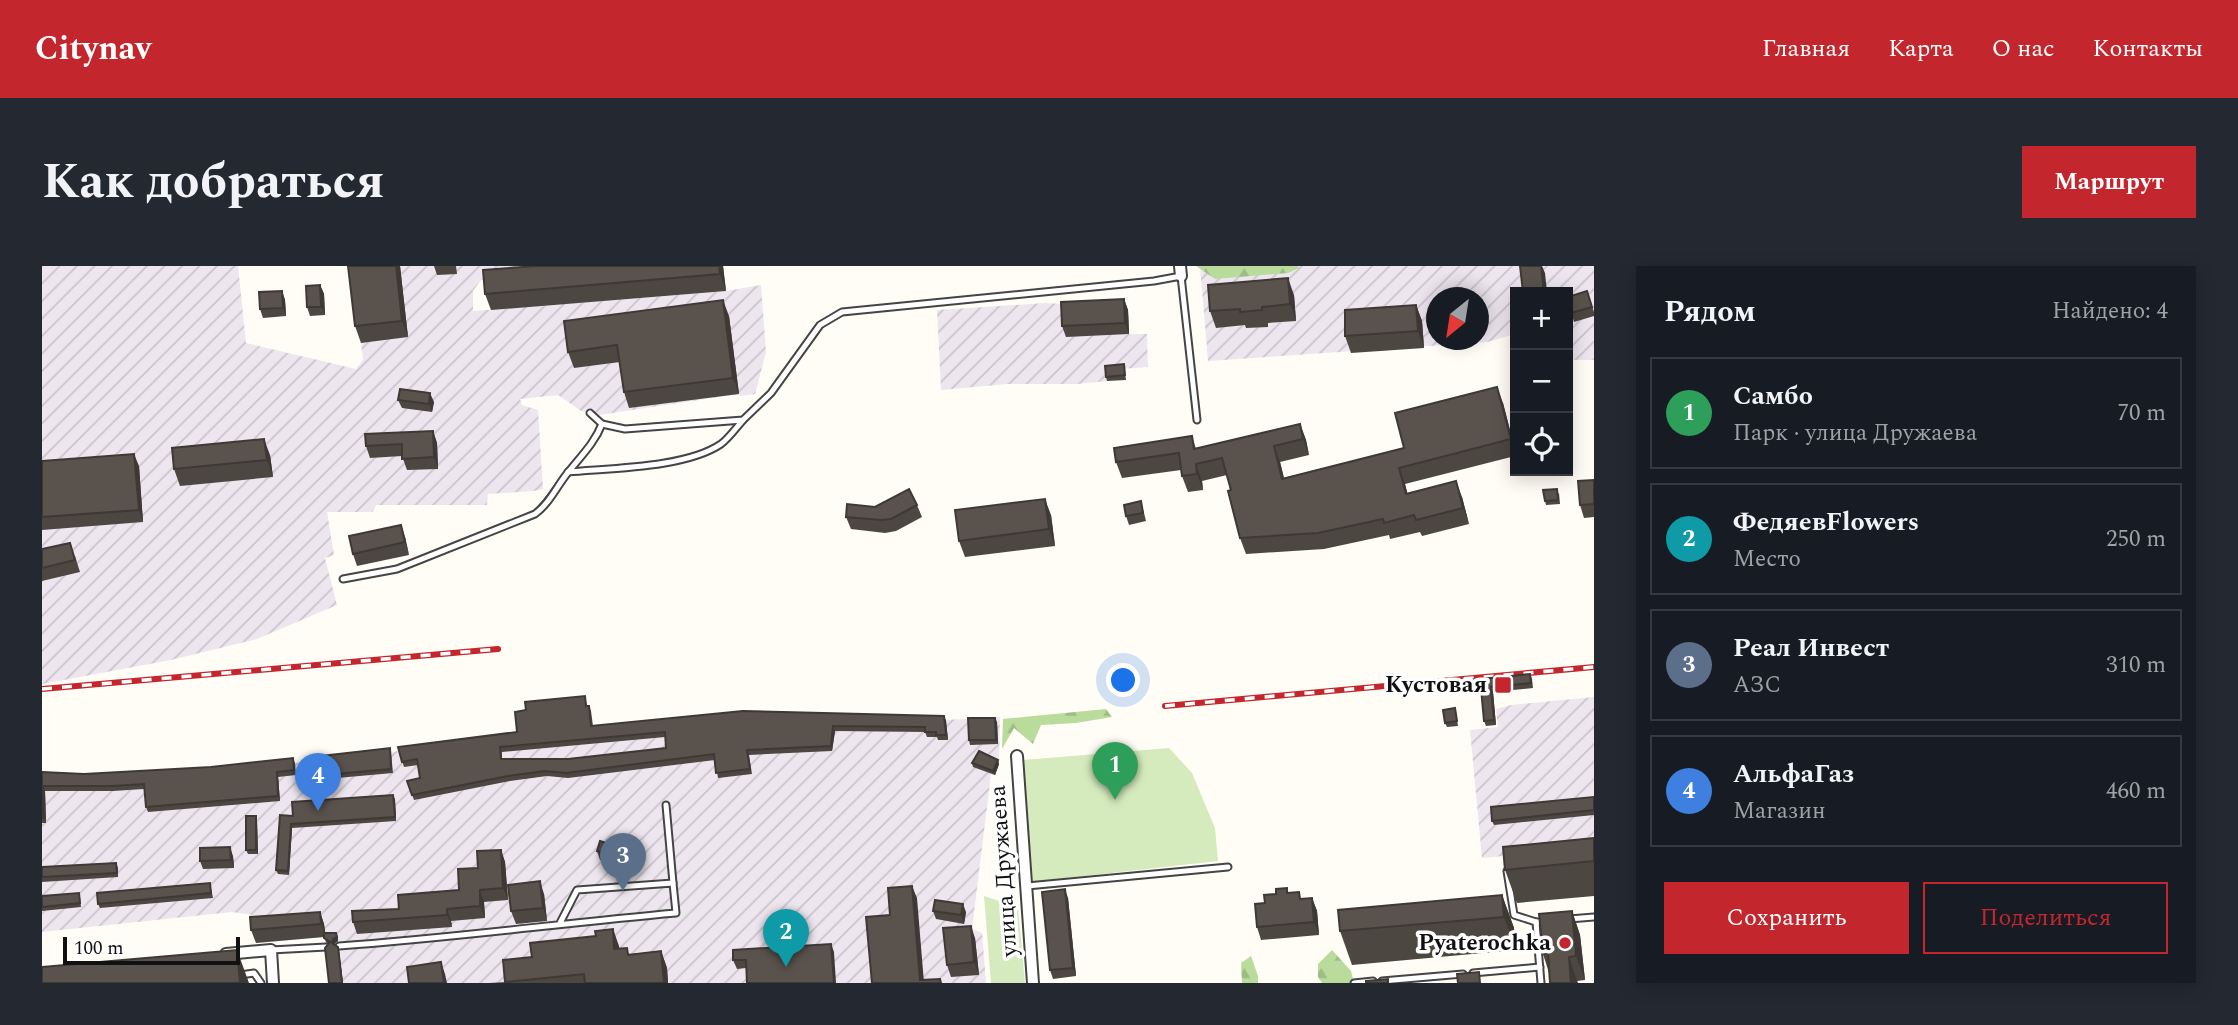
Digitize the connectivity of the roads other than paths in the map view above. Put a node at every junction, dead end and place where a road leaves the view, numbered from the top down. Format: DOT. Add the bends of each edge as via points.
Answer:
graph roads {
  1 [pos="1180,271"];
  2 [pos="590,413"];
  3 [pos="743,420"];
  4 [pos="1197,421"];
  5 [pos="602,424"];
  6 [pos="568,472"];
  7 [pos="343,579"];
  8 [pos="1017,756"];
  9 [pos="666,804"];
  10 [pos="1505,861"];
  11 [pos="1228,867"];
  12 [pos="673,883"];
  13 [pos="1027,886"];
  14 [pos="1594,916"];
  15 [pos="1562,919"];
  16 [pos="1549,921"];
  17 [pos="1536,922"];
  18 [pos="560,923"];
  19 [pos="339,946"];
  20 [pos="327,947"];
  21 [pos="271,950"];
  22 [pos="214,955"];
  23 [pos="1540,967"];
  24 [pos="1446,975"];
  25 [pos="227,976"];
  26 [pos="261,983"];
  27 [pos="273,983"];
  28 [pos="1033,983"];
  29 [pos="1354,983"];
  30 [pos="1446,983"];
  31 [pos="1541,983"];
  1 -- 3 [label="lane" via="1154,281 842,312 820,325 771,393"];
  1 -- 4 [label="lane"];
  2 -- 5 [label="lane"];
  3 -- 5 [label="lane" via="625,429"];
  3 -- 6 [label="lane" via="723,443 673,462"];
  5 -- 6 [label="lane"];
  6 -- 7 [label="lane" via="535,514 397,569"];
  8 -- 13 [label="street, улица Дружаева"];
  9 -- 12 [label="lane"];
  10 -- 17 [label="lane" via="1514,915"];
  11 -- 13 [label="lane"];
  12 -- 18 [label="lane" via="577,890"];
  12 -- 18 [label="lane" via="676,913"];
  13 -- 28 [label="street, улица Дружаева"];
  14 -- 15 [label="lane"];
  16 -- 17 [label="lane"];
  17 -- 23 [label="lane"];
  18 -- 19 [label="lane"];
  20 -- 21 [label="lane"];
  21 -- 22 [label="street"];
  21 -- 27 [label="street"];
  23 -- 24 [label="lane"];
  23 -- 31 [label="lane"];
  24 -- 29 [label="lane"];
  24 -- 30 [label="lane"];
  25 -- 26 [label="lane" via="254,973"];
}
